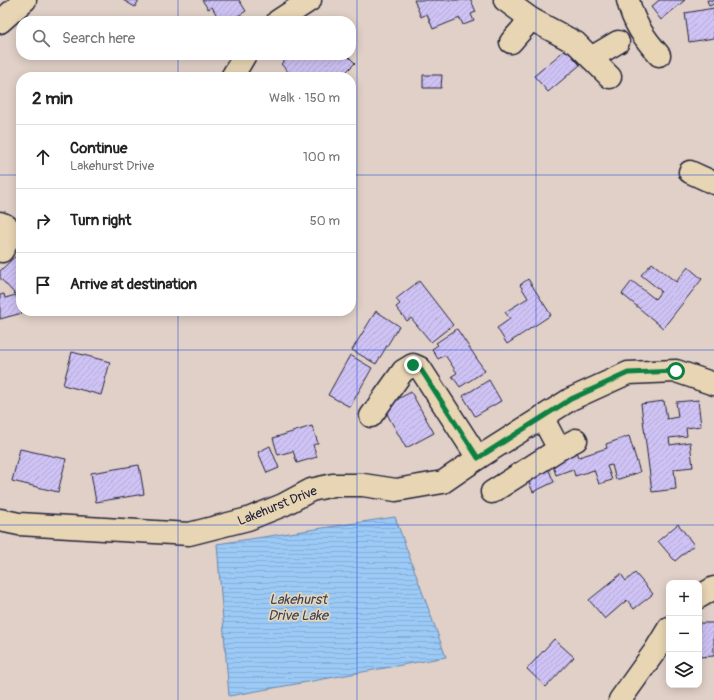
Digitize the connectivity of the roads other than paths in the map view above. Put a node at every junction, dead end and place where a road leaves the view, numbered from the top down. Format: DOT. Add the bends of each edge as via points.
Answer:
graph roads {
  1 [pos="25,0"];
  2 [pos="310,0"];
  3 [pos="505,0"];
  4 [pos="628,0"];
  5 [pos="286,16"];
  6 [pos="531,19"];
  7 [pos="0,22"];
  8 [pos="511,42"];
  9 [pos="618,42"];
  10 [pos="658,55"];
  11 [pos="591,58"];
  12 [pos="241,60"];
  13 [pos="235,72"];
  14 [pos="610,77"];
  15 [pos="690,172"];
  16 [pos="714,183"];
  17 [pos="0,224"];
  18 [pos="2,251"];
  19 [pos="714,384"];
  20 [pos="371,416"];
  21 [pos="542,417"];
  22 [pos="478,458"];
  23 [pos="492,492"];
  24 [pos="0,520"];
  25 [pos="714,588"];
  26 [pos="702,595"];
  27 [pos="666,633"];
  28 [pos="620,700"];
  1 -- 7 [label="street"];
  2 -- 5 [label="street"];
  3 -- 6 [label="street"];
  4 -- 10 [label="street" via="636,24"];
  6 -- 8 [label="street"];
  6 -- 11 [label="street" via="576,43"];
  9 -- 11 [label="street"];
  11 -- 14 [label="street"];
  12 -- 13 [label="street"];
  15 -- 16 [label="street"];
  17 -- 18 [label="street" via="6,225 10,232"];
  19 -- 21 [label="street, Lakehurst Drive" via="676,371 628,373 571,399"];
  20 -- 22 [label="street" via="403,370 413,365 420,368"];
  21 -- 22 [label="street, Lakehurst Drive"];
  21 -- 23 [label="street" via="568,444"];
  22 -- 24 [label="street, Lakehurst Drive" via="443,482 396,490 363,485 333,485 311,490 248,519 190,534 19,524"];
  25 -- 26 [label="street"];
  27 -- 28 [label="street"];
}
